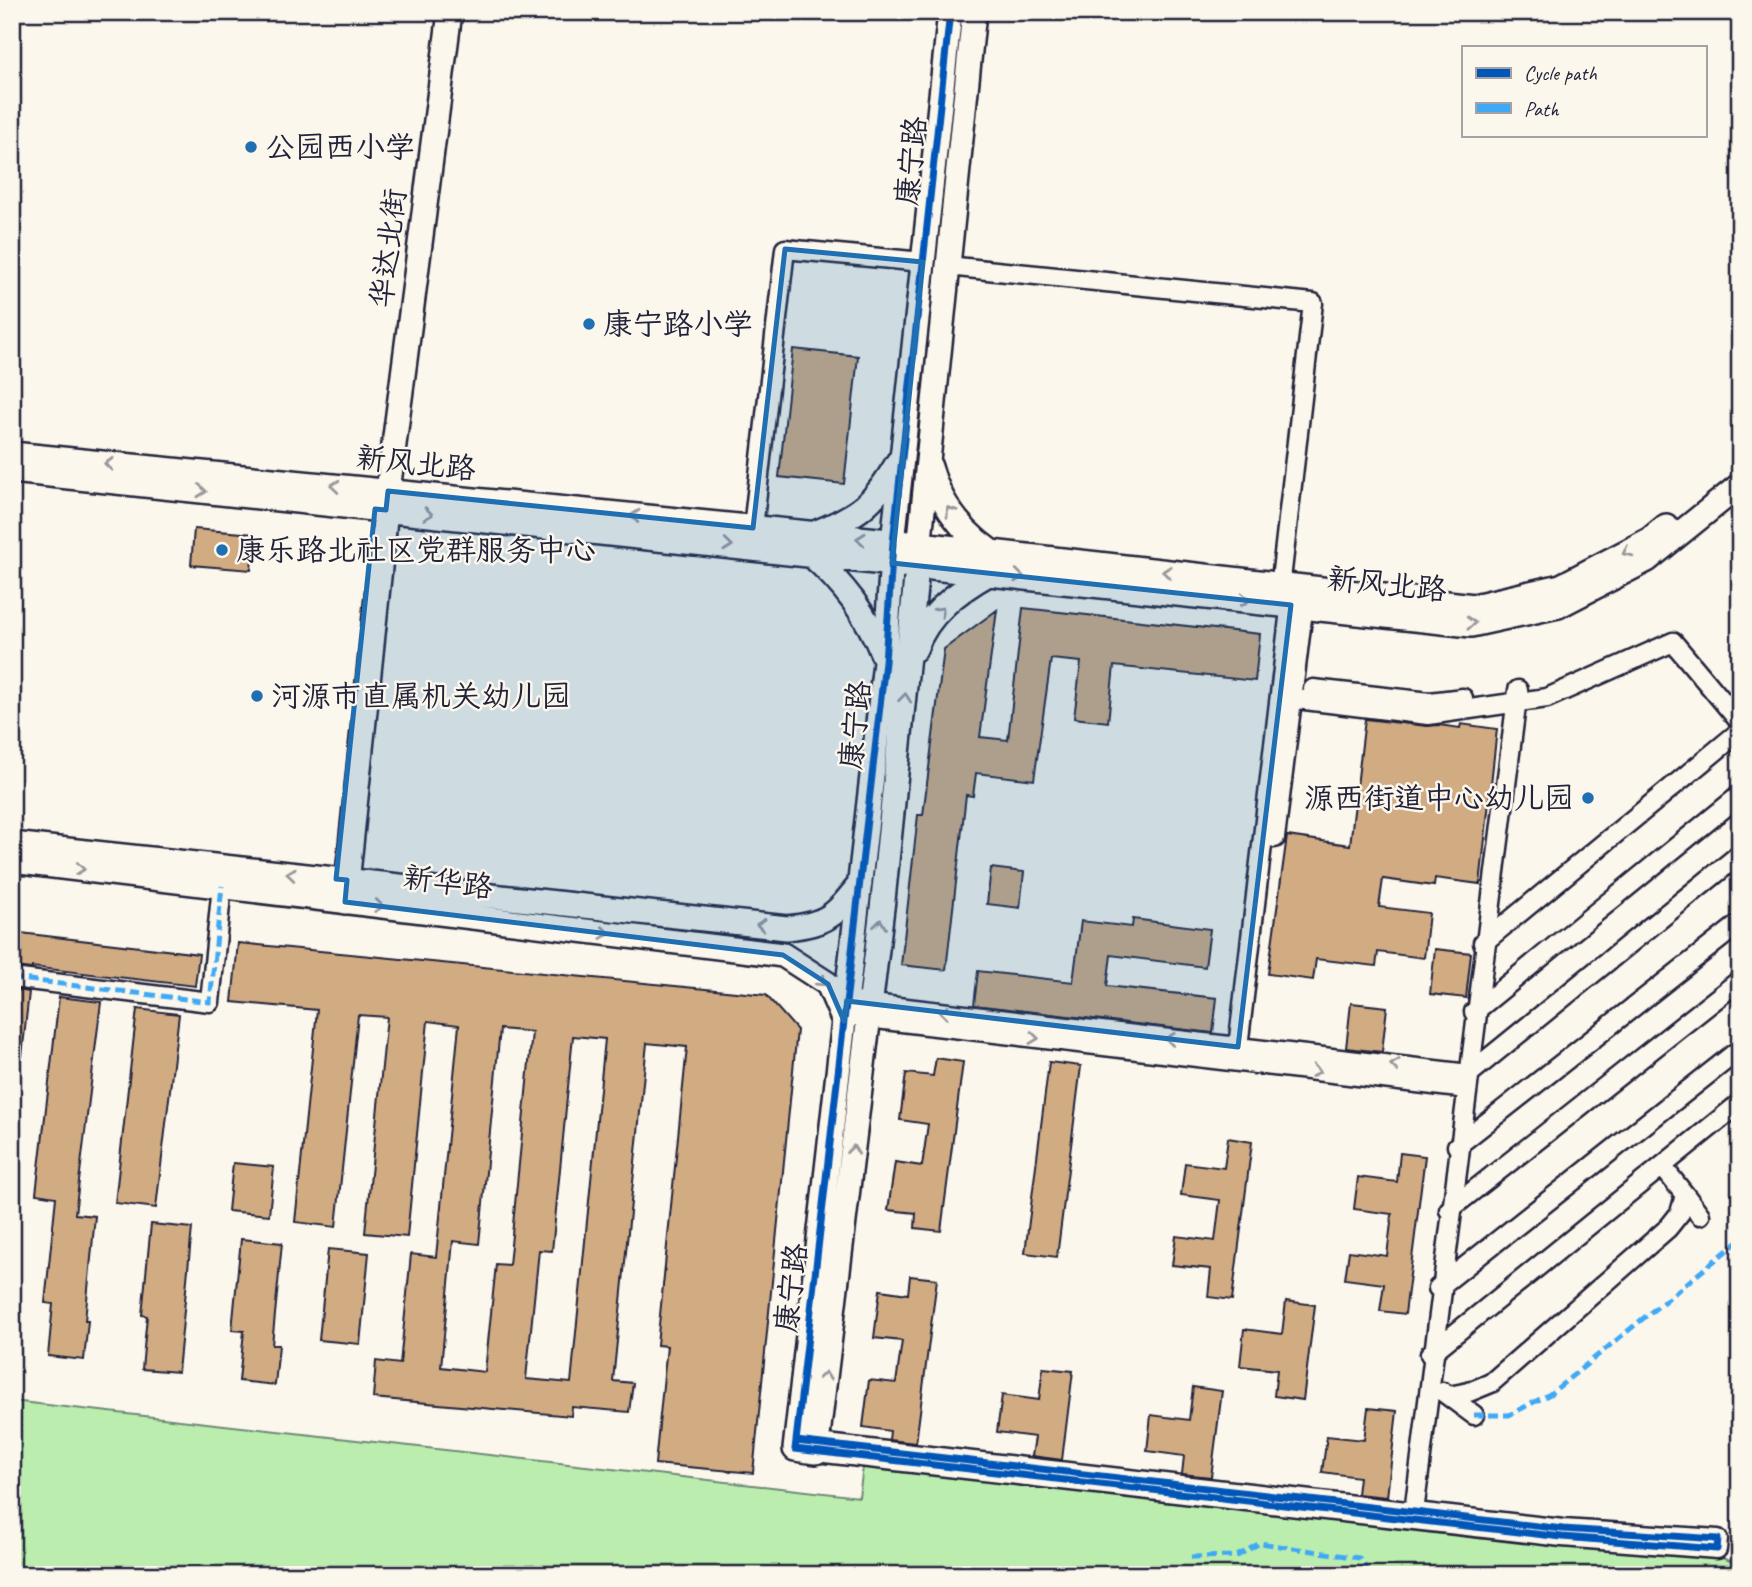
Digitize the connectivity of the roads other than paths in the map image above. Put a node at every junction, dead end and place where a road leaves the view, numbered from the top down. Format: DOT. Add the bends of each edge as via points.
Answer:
graph roads {
  1 [pos="437,12"];
  2 [pos="450,12"];
  3 [pos="950,12"];
  4 [pos="974,12"];
  5 [pos="923,262"];
  6 [pos="947,266"];
  7 [pos="903,453"];
  8 [pos="12,454"];
  9 [pos="927,457"];
  10 [pos="1740,467"];
  11 [pos="12,471"];
  12 [pos="1740,485"];
  13 [pos="381,500"];
  14 [pos="753,528"];
  15 [pos="812,544"];
  16 [pos="892,552"];
  17 [pos="918,555"];
  18 [pos="991,563"];
  19 [pos="1292,596"];
  20 [pos="885,662"];
  21 [pos="909,665"];
  22 [pos="1287,692"];
  23 [pos="1514,696"];
  24 [pos="1740,705"];
  25 [pos="1740,722"];
  26 [pos="1740,732"];
  27 [pos="1740,795"];
  28 [pos="12,844"];
  29 [pos="1740,854"];
  30 [pos="12,861"];
  31 [pos="860,884"];
  32 [pos="222,886"];
  33 [pos="340,890"];
  34 [pos="1740,923"];
  35 [pos="1483,943"];
  36 [pos="12,978"];
  37 [pos="1740,980"];
  38 [pos="870,1011"];
  39 [pos="1474,1012"];
  40 [pos="845,1013"];
  41 [pos="1740,1049"];
  42 [pos="1243,1055"];
  43 [pos="1465,1081"];
  44 [pos="1740,1103"];
  45 [pos="1457,1146"];
  46 [pos="1662,1166"];
  47 [pos="1685,1195"];
  48 [pos="1448,1211"];
  49 [pos="1700,1215"];
  50 [pos="1439,1287"];
  51 [pos="1430,1354"];
  52 [pos="1430,1382"];
  53 [pos="1449,1396"];
  54 [pos="1474,1415"];
  55 [pos="810,1445"];
  56 [pos="1410,1516"];
  1 -- 13 [label="street, 华达北街"];
  2 -- 13 [label="street, 华达北街"];
  3 -- 5 [label="street, 康宁路"];
  4 -- 6 [label="street, 康宁路"];
  5 -- 7 [label="street, 康宁路"];
  5 -- 14 [label="street" via="785,249"];
  6 -- 9 [label="street, 康宁路"];
  6 -- 19 [label="street" via="1313,303"];
  7 -- 15 [label="street, 新风北路" via="866,507"];
  7 -- 16 [label="street, 康宁路"];
  13 -- 8 [label="street, 新风北路, one-way"];
  9 -- 17 [label="street, 康宁路"];
  18 -- 9 [label="street, 新风北路, one-way" via="936,490"];
  10 -- 19 [label="street, 新风北路, one-way" via="1649,540 1561,586 1474,606"];
  11 -- 13 [label="street, 新风北路, one-way"];
  19 -- 12 [label="street, 新风北路, one-way" via="1471,625 1558,606 1647,560"];
  14 -- 13 [label="street, 新风北路, one-way"];
  13 -- 15 [label="street, 新风北路, one-way"];
  13 -- 33 [label="street"];
  14 -- 15 [label="street, 新风北路"];
  15 -- 16 [label="street, 新风北路"];
  15 -- 20 [label="street" via="874,631"];
  16 -- 17 [label="street, 新风北路"];
  16 -- 20 [label="street, 康宁路"];
  17 -- 18 [label="street, 新风北路"];
  17 -- 21 [label="street, 康宁路"];
  18 -- 19 [label="street, 新风北路"];
  21 -- 18 [label="street, one-way" via="922,631"];
  19 -- 22 [label="street"];
  20 -- 31 [label="street, 康宁路"];
  38 -- 21 [label="street, 康宁路, one-way"];
  22 -- 23 [label="street" via="1430,702"];
  22 -- 42 [label="street"];
  23 -- 24 [label="street" via="1676,629"];
  23 -- 25 [label="street" via="1547,698 1673,642"];
  23 -- 35 [label="street"];
  26 -- 35 [label="street"];
  27 -- 39 [label="street"];
  33 -- 28 [label="street, 新华路, one-way"];
  29 -- 43 [label="street"];
  30 -- 32 [label="street, 新华路, one-way"];
  31 -- 33 [label="street, 新华路, one-way" via="837,913 813,926 787,928"];
  31 -- 40 [label="street, 康宁路"];
  32 -- 33 [label="street, 新华路"];
  32 -- 36 [label="street" via="211,1002"];
  33 -- 40 [label="street, 新华路, one-way" via="783,955 828,984"];
  34 -- 45 [label="street"];
  35 -- 39 [label="street"];
  37 -- 48 [label="street"];
  38 -- 40 [label="street"];
  38 -- 42 [label="street"];
  55 -- 38 [label="street, 康宁路, one-way"];
  39 -- 43 [label="street"];
  40 -- 55 [label="street, 康宁路"];
  41 -- 50 [label="street"];
  42 -- 43 [label="street"];
  43 -- 45 [label="street"];
  44 -- 46 [label="street"];
  45 -- 48 [label="street"];
  46 -- 47 [label="street"];
  46 -- 51 [label="street"];
  47 -- 49 [label="street"];
  47 -- 53 [label="street" via="1680,1213 1668,1228 1491,1383"];
  48 -- 50 [label="street"];
  50 -- 51 [label="street"];
  51 -- 52 [label="street"];
  51 -- 56 [label="street"];
  52 -- 53 [label="street"];
  52 -- 56 [label="street"];
  53 -- 54 [label="street"];
  55 -- 56 [label="street"];
  56 -- 56 [label="street" via="1562,1537 1717,1549 1718,1539"];
}
